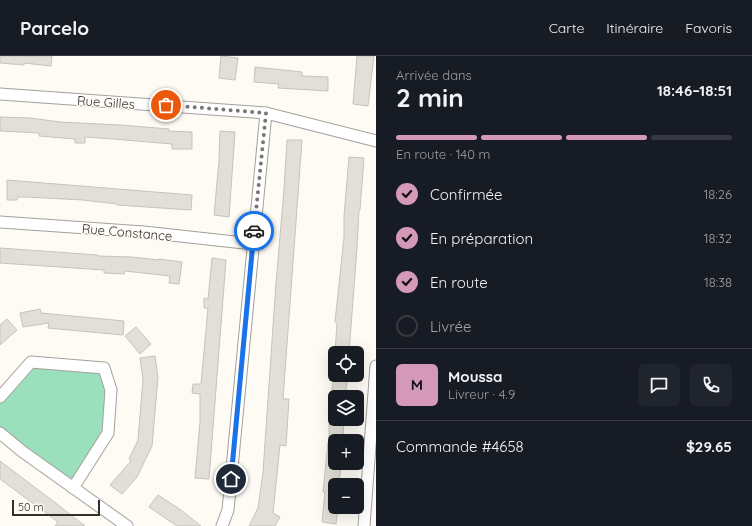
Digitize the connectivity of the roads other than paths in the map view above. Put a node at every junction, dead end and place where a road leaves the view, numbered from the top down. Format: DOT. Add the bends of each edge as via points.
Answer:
graph roads {
  1 [pos="0,94"];
  2 [pos="266,113"];
  3 [pos="376,141"];
  4 [pos="0,222"];
  5 [pos="253,244"];
  6 [pos="376,366"];
  7 [pos="0,397"];
  8 [pos="0,433"];
  9 [pos="73,488"];
  10 [pos="127,526"];
  11 [pos="222,526"];
  12 [pos="364,526"];
  1 -- 2 [label="street, Rue Gilles"];
  2 -- 3 [label="street, Rue Gilles"];
  2 -- 5 [label="street"];
  4 -- 5 [label="street, Rue Constance" via="144,232"];
  5 -- 11 [label="street" via="228,510"];
  6 -- 12 [label="street"];
  7 -- 9 [label="street" via="31,362 104,368 110,390 108,433"];
  8 -- 9 [label="street"];
  9 -- 10 [label="street"];
}
